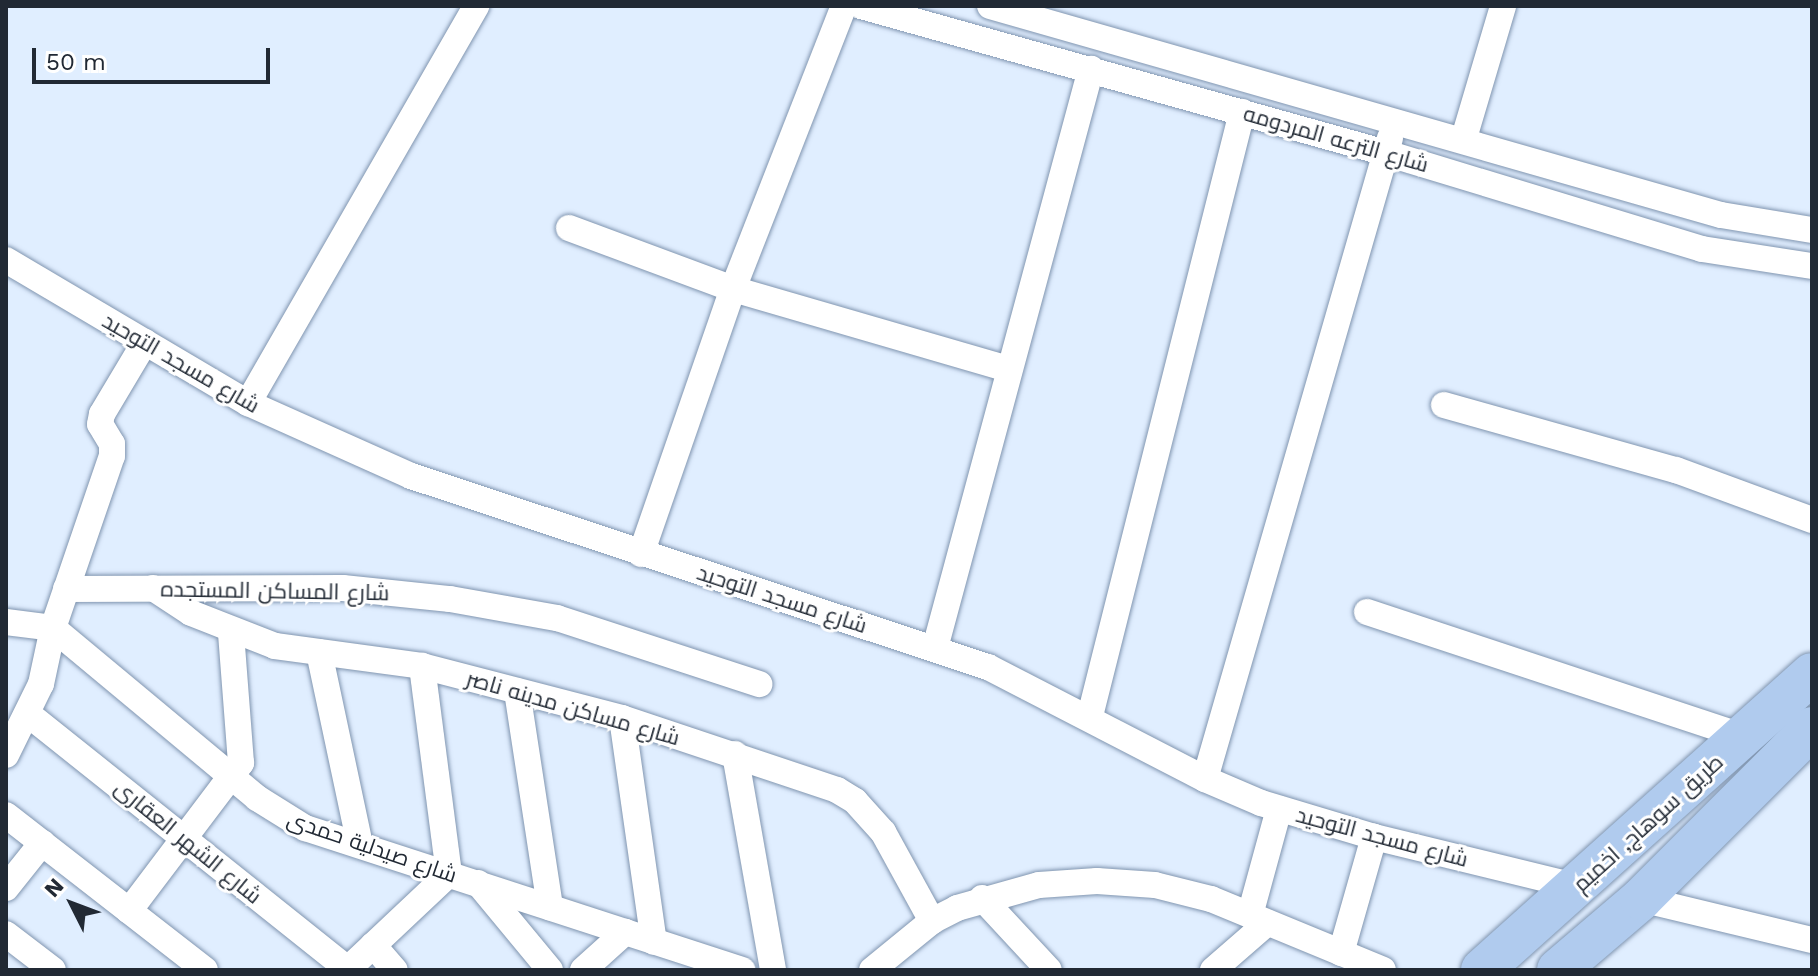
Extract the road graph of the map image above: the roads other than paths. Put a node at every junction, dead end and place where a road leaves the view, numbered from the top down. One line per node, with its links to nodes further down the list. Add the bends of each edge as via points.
1 (476, 6): 18 (street)
2 (844, 6): 15 (street)
3 (861, 6): 6 (street, شارع الترعه المردومه)
4 (990, 6): 8 (street, شارع الترعه المردومه)
5 (1503, 6): 9 (street)
6 (1091, 69): 7 (street, شارع الترعه المردومه); 17 (street)
7 (1242, 112): 10 (street, شارع الترعه المردومه); 35 (street)
8 (1395, 120): 9 (street, شارع الترعه المردومه); 10 (street)
9 (1464, 138): 12 (street, شارع الترعه المردومه, via 1721,215)
10 (1386, 153): 14 (street, شارع الترعه المردومه, via 1702,249); 42 (street)
11 (569, 228): 15 (street)
12 (1812, 230)
13 (6, 260): 16 (street, شارع مسجد التوحيد)
14 (1812, 266)
15 (733, 289): 17 (street); 21 (street)
16 (145, 342): 18 (street, شارع مسجد التوحيد); 23 (street, via 102,414 112,456)
17 (1009, 369): 28 (street)
18 (248, 403): 21 (street, شارع مسجد التوحيد, via 411,476)
19 (1444, 405): 20 (street, via 1676,470)
20 (1812, 520)
21 (641, 554): 28 (street, شارع مسجد التوحيد)
22 (153, 588): 23 (street, شارع المساكن المستجده); 27 (street, شارع مساكن مدينه ناصر); 32 (street, شارع المساكن المستجده, via 343,588 450,599 557,618)
23 (66, 589): 26 (street)
24 (1367, 612): 38 (street)
25 (6, 622): 26 (street)
26 (53, 628): 34 (street); 41 (street, شارع صيدلية حمدى)
27 (231, 633): 29 (street, شارع مساكن مدينه ناصر); 41 (street, via 242,749)
28 (935, 648): 35 (street, شارع مسجد التوحيد, via 1040,689)
29 (319, 652): 30 (street, شارع مساكن مدينه ناصر); 48 (street)
30 (422, 666): 33 (street, شارع مساكن مدينه ناصر); 49 (street)
31 (1812, 674): 38 (main road, طريق سوهاج, اخميم)
32 (759, 684)
33 (517, 691): 36 (street, شارع مساكن مدينه ناصر); 55 (street)
34 (28, 714): 40 (street); 46 (street, شارع الشهر العقارى)
35 (1090, 716): 42 (street, شارع مسجد التوحيد)
36 (622, 718): 39 (street, شارع مساكن مدينه ناصر); 62 (street)
37 (1812, 728): 54 (main road, طريق سوهاج, اخميم)
38 (1744, 737): 51 (main road, طريق سوهاج, اخميم)
39 (735, 754): 58 (street, شارع مساكن مدينه ناصر, via 855,801 883,832); 72 (street)
40 (6, 755)
41 (233, 778): 46 (street); 48 (street, شارع صيدلية حمدى, via 279,815)
42 (1205, 779): 43 (street, شارع مسجد التوحيد)
43 (1279, 809): 45 (street, شارع مسجد التوحيد); 57 (street)
44 (6, 815): 47 (street)
45 (1374, 837): 51 (street, شارع مسجد التوحيد); 64 (street)
46 (186, 841): 56 (street); 67 (street, شارع الشهر العقارى)
47 (42, 843): 52 (street); 56 (street)
48 (360, 845): 49 (street, شارع صيدلية حمدى)
49 (449, 874): 50 (street, شارع صيدلية حمدى); 63 (street)
50 (478, 883): 55 (street, شارع صيدلية حمدى); 69 (street)
51 (1579, 887): 76 (main road, طريق سوهاج, اخميم)
52 (6, 888)
53 (982, 898): 57 (street, via 1039,885 1155,885); 58 (street); 74 (street)
54 (1641, 899): 61 (street); 77 (main road, طريق سوهاج, اخميم)
55 (550, 907): 59 (street, شارع صيدلية حمدى)
56 (129, 911): 65 (street)
57 (1258, 919): 64 (street); 75 (street)
58 (932, 921): 73 (street)
59 (625, 932): 62 (street, شارع صيدلية حمدى); 70 (street)
60 (6, 934): 66 (street)
61 (1812, 940)
62 (654, 942): 71 (street, شارع صيدلية حمدى)
63 (373, 945): 67 (street); 68 (street)
64 (1359, 964)
65 (196, 968)
66 (53, 970)
67 (348, 970)
68 (395, 970)
69 (550, 970)
70 (583, 970)
71 (743, 970)
72 (773, 970)
73 (872, 970)
74 (1049, 970)
75 (1213, 970)
76 (1482, 970)
77 (1558, 970)

